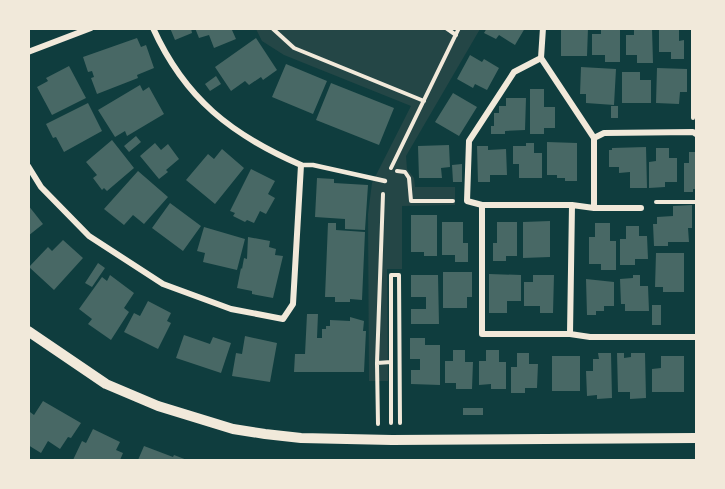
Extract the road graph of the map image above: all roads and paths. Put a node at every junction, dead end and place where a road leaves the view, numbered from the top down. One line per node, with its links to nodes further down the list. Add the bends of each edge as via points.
1 (91, 28): 9 (street)
2 (153, 28): 14 (street, via 164,52 213,112 240,134)
3 (272, 28): 11 (path, via 294,48)
4 (446, 28): 8 (path)
5 (459, 28): 8 (path)
6 (543, 28): 10 (street)
7 (693, 28): 12 (path)
8 (456, 35): 11 (path)
9 (28, 52)
10 (541, 58): 13 (street); 17 (street, via 514,72 469,141)
11 (424, 100): 17 (path, via 388,175 405,172 411,201)
12 (695, 133): 13 (street, via 604,133)
13 (594, 138): 21 (street)
14 (302, 165): 15 (street, via 293,304 283,319 231,309 163,284 89,236 41,187); 16 (lane)
15 (28, 166)
16 (385, 181): 29 (path)
17 (467, 201): 19 (street)
18 (696, 202): 22 (path, via 644,202)
19 (482, 205): 20 (street); 25 (street)
20 (572, 205): 21 (street); 26 (street)
21 (594, 208): 22 (street)
22 (641, 208)
23 (28, 331): 32 (street, via 106,384 158,406 233,429 301,438)
24 (474, 333): 25 (street)
25 (482, 333): 26 (street)
26 (570, 334): 27 (street)
27 (696, 337)
28 (391, 362): 29 (path); 32 (path); 32 (path, via 391,275 399,275)
29 (377, 363): 30 (path)
30 (378, 382)
31 (696, 438): 32 (street)
32 (396, 439)

